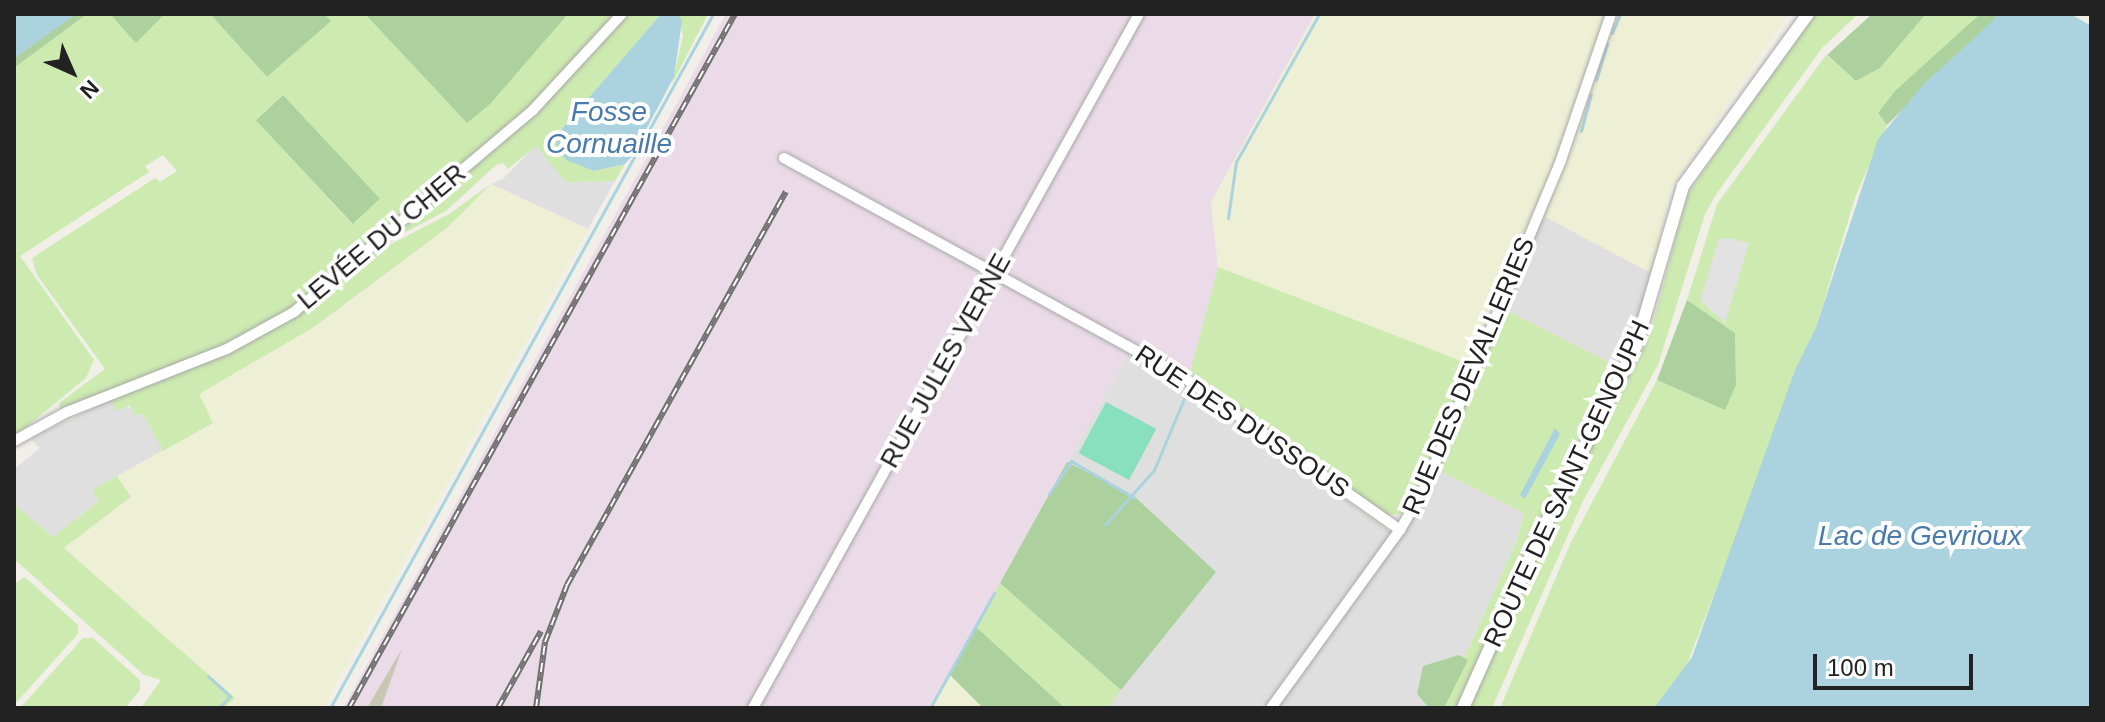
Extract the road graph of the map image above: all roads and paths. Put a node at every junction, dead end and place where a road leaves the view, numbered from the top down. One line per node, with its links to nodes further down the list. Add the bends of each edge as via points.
1 (622, 14): 7 (street, LEVÉE DU CHER, via 533,110 294,312 227,349 67,412)
2 (1139, 14): 6 (street, RUE JULES VERNE)
3 (1611, 14): 8 (street, RUE DES DEVALLERIES, via 1551,184 1425,487)
4 (1808, 14): 11 (street, ROUTE DE SAINT-GENOUPH, via 1683,186 1636,346 1539,537)
5 (784, 158): 6 (street, RUE DES DUSSOUS)
6 (996, 272): 8 (street, RUE DES DUSSOUS, via 1189,380); 9 (street, RUE JULES VERNE)
7 (14, 441)
8 (1400, 530): 10 (street, RUE DES DEVALLERIES)
9 (753, 708)
10 (1271, 708)
11 (1463, 708)

